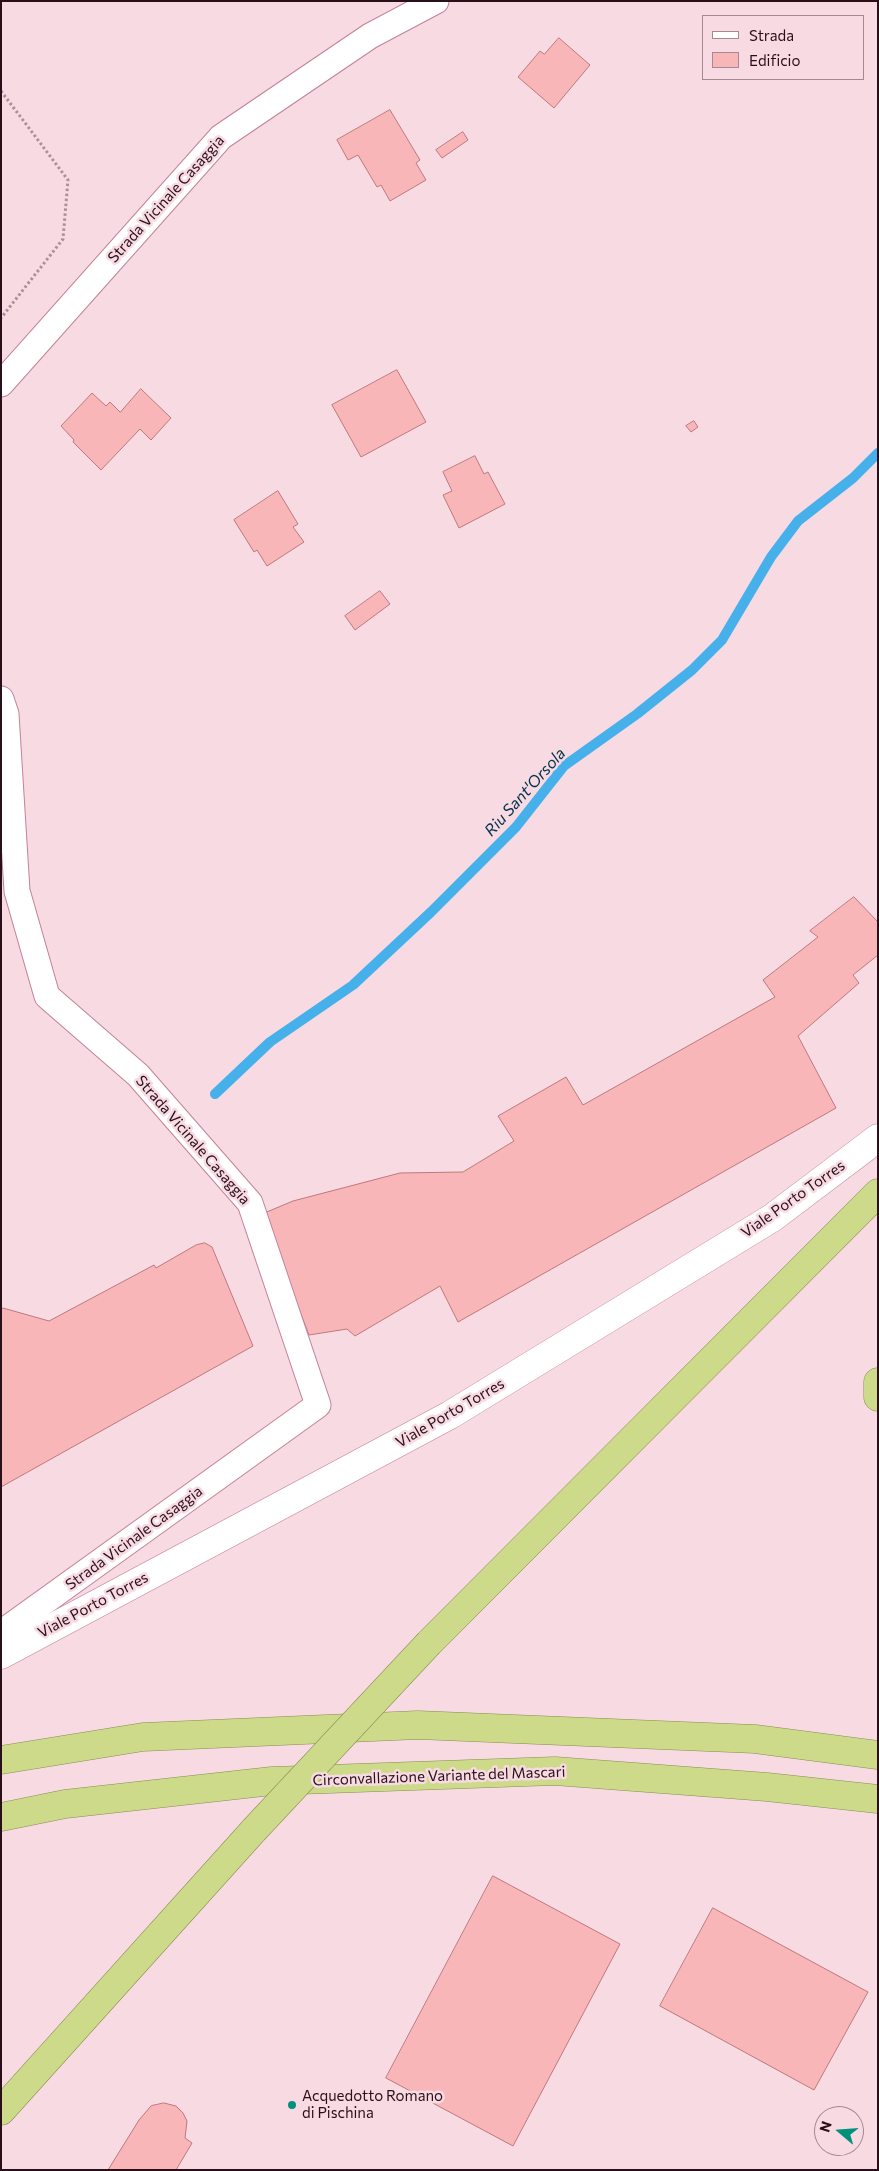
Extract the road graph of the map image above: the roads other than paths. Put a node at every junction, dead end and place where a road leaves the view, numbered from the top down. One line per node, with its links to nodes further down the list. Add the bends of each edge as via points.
1 (436, 1): 2 (street, Strada Vicinale Casaggia, via 370,36 221,137)
2 (1, 384)
3 (1, 699): 8 (street, Strada Vicinale Casaggia, via 6,714 17,891 47,996 138,1075 250,1202 318,1405)
4 (878, 1138): 9 (main road, Viale Porto Torres, via 772,1218 450,1415)
5 (878, 1193): 14 (highway, bridge, via 429,1643 254,1830)
6 (878, 1382): 7 (highway)
7 (878, 1397)
8 (1, 1634)
9 (1, 1654)
10 (878, 1755): 11 (highway, via 755,1739 418,1725 143,1737)
11 (1, 1760)
12 (878, 1799): 13 (highway, Circonvallazione Variante del Mascari, via 555,1771 272,1781 66,1804)
13 (1, 1817)
14 (1, 2111)

